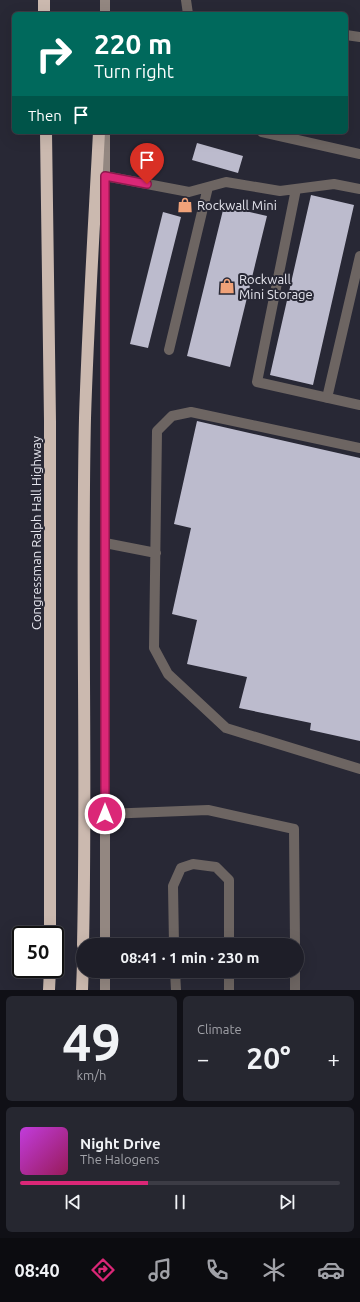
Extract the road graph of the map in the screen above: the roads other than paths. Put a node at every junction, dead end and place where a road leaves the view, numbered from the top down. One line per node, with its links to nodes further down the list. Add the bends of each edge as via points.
1 (44, 0): 4 (highway)
2 (105, 0): 5 (main road)
3 (186, 0): 6 (lane)
4 (44, 12)
5 (105, 12)
6 (188, 12)
7 (348, 35): 8 (lane)
8 (360, 37)
9 (46, 134): 27 (highway, Congressman Ralph Hall Highway, via 50,421)
10 (99, 134): 28 (highway, via 86,416 83,586)
11 (105, 134): 14 (main road)
12 (271, 134): 13 (lane)
13 (360, 154)
14 (105, 176): 15 (lane, via 189,192); 23 (main road)
15 (208, 187): 16 (lane, via 226,182 280,191); 19 (lane)
16 (296, 189): 17 (lane, via 334,184); 20 (lane, via 257,382)
17 (360, 189)
18 (360, 256): 20 (lane)
19 (168, 350)
20 (327, 398): 21 (lane)
21 (360, 405)
22 (360, 448): 24 (lane, via 192,412 172,416 157,431)
23 (105, 543): 24 (lane); 26 (main road)
24 (156, 553): 25 (lane, via 154,648 168,674 226,728)
25 (360, 769)
26 (105, 814): 29 (main road); 32 (lane, via 208,810 294,829)
27 (50, 926)
28 (83, 938)
29 (105, 938)
30 (174, 938): 31 (lane, via 173,886 181,868 193,864 216,867 229,880)
31 (229, 938)
32 (294, 938)
33 (50, 978): 39 (highway)
34 (82, 978): 40 (highway)
35 (105, 978): 41 (main road)
36 (175, 978): 42 (lane)
37 (229, 978): 43 (lane)
38 (295, 978): 44 (lane)
39 (49, 990)
40 (82, 990)
41 (105, 990)
42 (176, 990)
43 (229, 990)
44 (295, 990)

